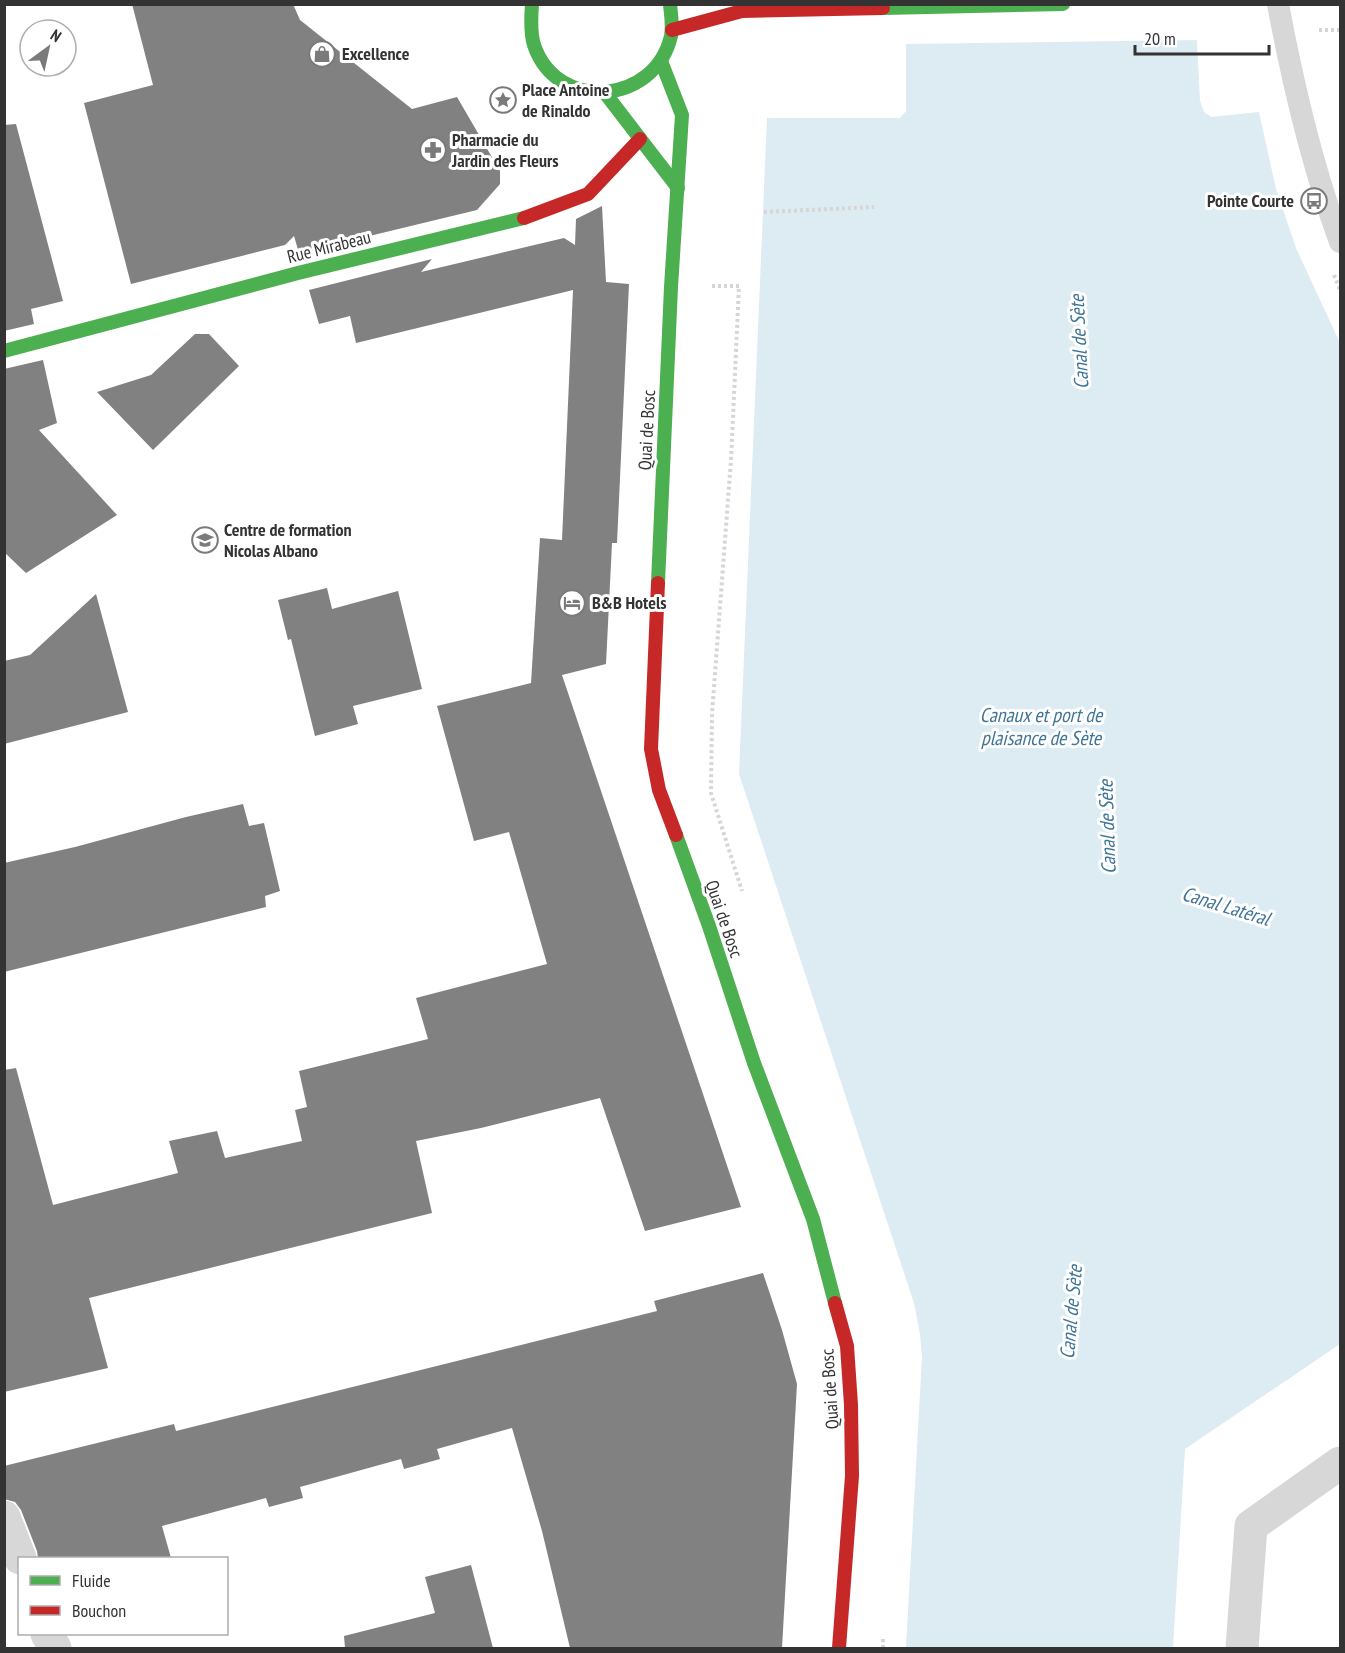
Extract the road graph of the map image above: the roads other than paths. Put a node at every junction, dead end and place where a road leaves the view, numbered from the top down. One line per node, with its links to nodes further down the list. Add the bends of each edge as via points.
1 (532, 4): 9 (street, via 534,46 545,66 562,81 583,90)
2 (670, 4): 7 (street)
3 (712, 4): 6 (street)
4 (1063, 4): 6 (street)
5 (1278, 4): 12 (lane, via 1298,101 1324,199)
6 (742, 11): 7 (street)
7 (672, 30): 8 (street)
8 (661, 61): 9 (street, via 646,77 627,88); 11 (street, Quai de Bosc, via 682,115)
9 (605, 93): 10 (street)
10 (640, 139): 11 (street); 13 (street, Rue Mirabeau, via 588,194 536,215)
11 (678, 188): 17 (street, Quai de Bosc, via 651,749 659,790 813,1219 847,1346 852,1476)
12 (1341, 242)
13 (4, 351)
14 (1341, 1463): 18 (street, via 1251,1526)
15 (4, 1517): 16 (street)
16 (20, 1557)
17 (838, 1648)
18 (1242, 1648)

